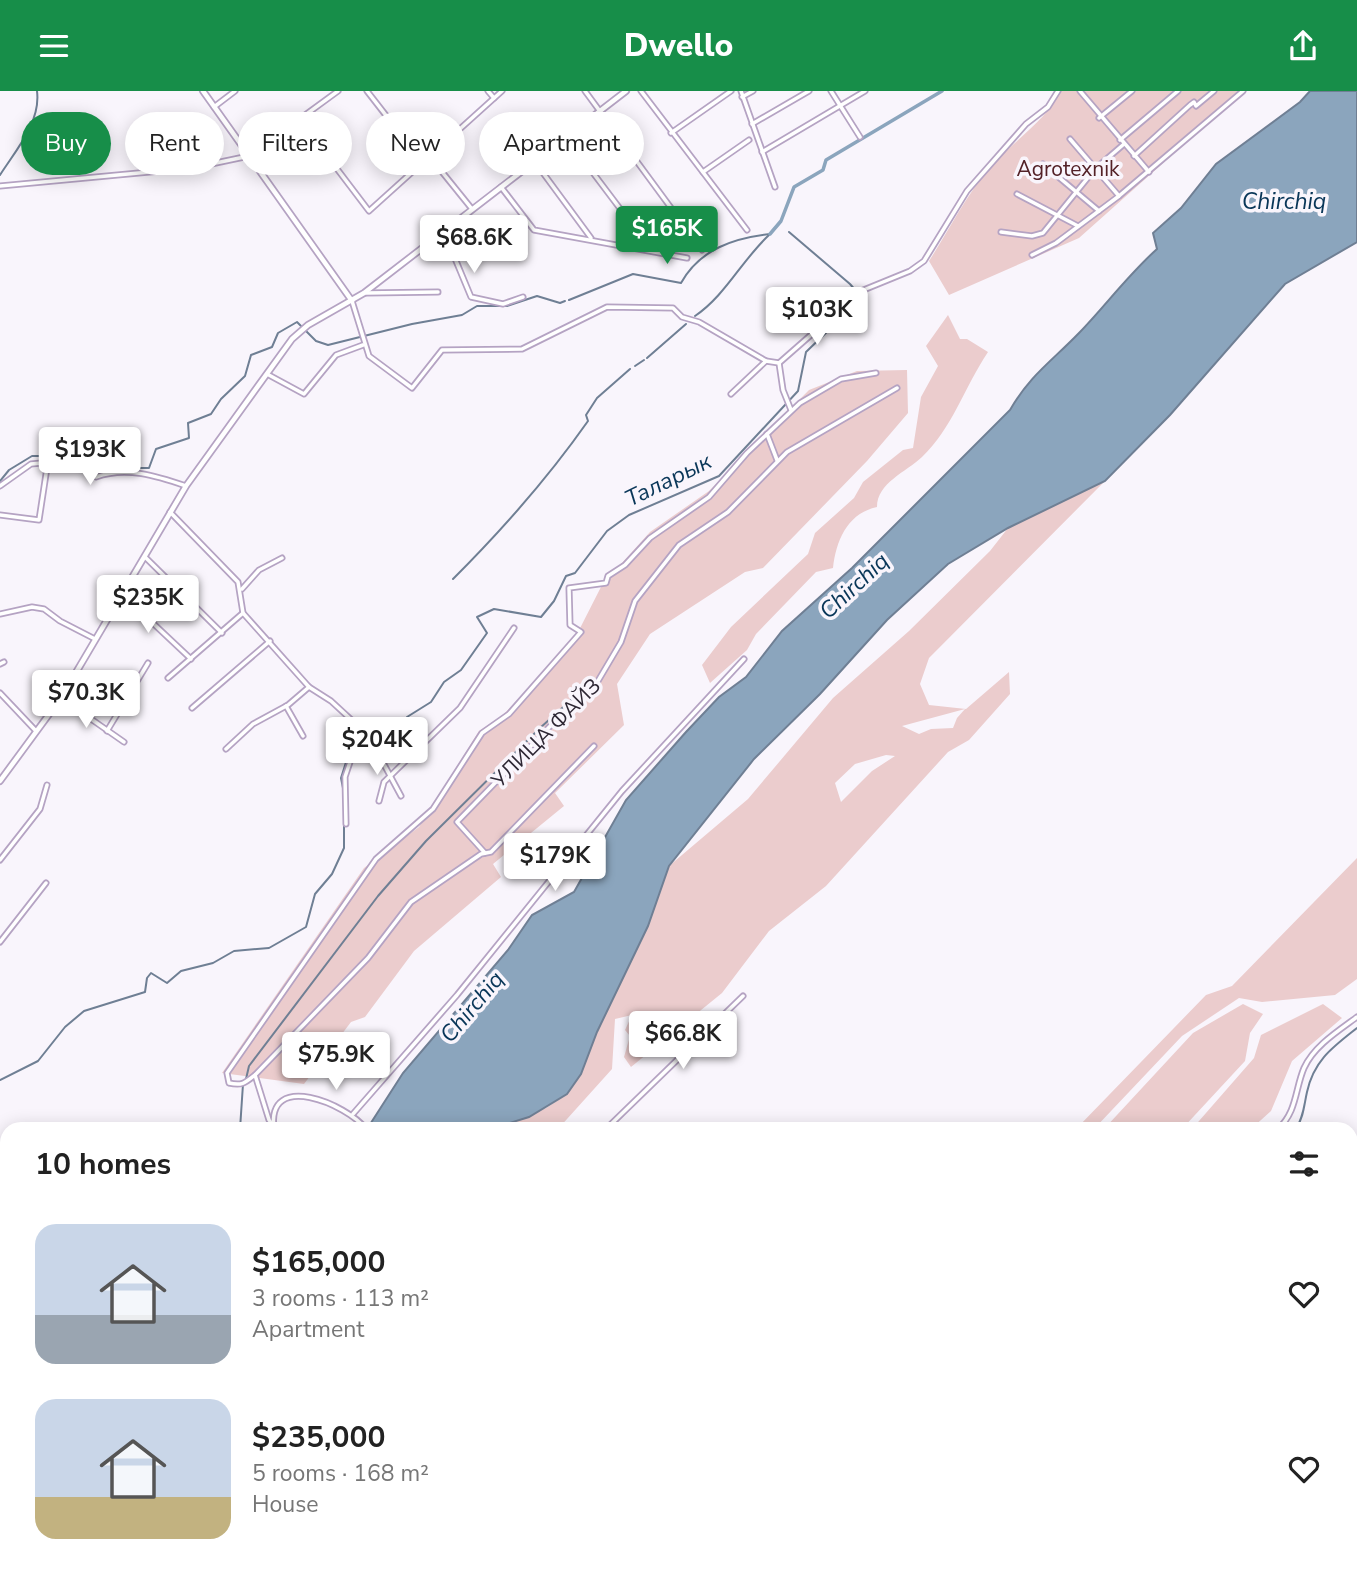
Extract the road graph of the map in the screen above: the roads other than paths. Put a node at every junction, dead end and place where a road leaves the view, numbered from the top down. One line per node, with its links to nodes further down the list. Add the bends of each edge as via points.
1 (203, 91): 25 (street)
2 (235, 91): 25 (street)
3 (338, 91): 26 (street)
4 (367, 91): 27 (street)
5 (488, 91): 23 (street)
6 (502, 91): 23 (street)
7 (585, 91): 28 (street)
8 (626, 91): 28 (street)
9 (640, 91): 32 (street)
10 (731, 91): 32 (street)
11 (741, 91): 22 (street)
12 (753, 91): 22 (street)
13 (809, 91): 30 (street)
14 (831, 91): 24 (street)
15 (865, 91): 24 (street)
16 (1058, 91): 78 (street, via 967,191 924,261 855,295)
17 (1080, 91): 29 (street)
18 (1132, 91): 29 (street)
19 (1178, 91): 36 (street)
20 (1214, 91): 40 (street, via 1196,106 1194,102 1190,105)
21 (1243, 91): 46 (street)
22 (742, 97): 30 (street)
23 (494, 98): 31 (street)
24 (840, 106): 33 (street); 39 (street)
25 (214, 107): 37 (street)
26 (310, 112)
27 (383, 112)
28 (599, 112)
29 (1099, 118): 36 (street)
30 (752, 124): 39 (street)
31 (465, 125)
32 (671, 133): 45 (street)
33 (860, 137)
34 (1070, 139): 43 (street)
35 (749, 140): 45 (street)
36 (1120, 140): 38 (street)
37 (238, 142)
38 (1124, 144): 40 (street); 43 (street)
39 (762, 152): 56 (street)
40 (1134, 156): 46 (street)
41 (238, 158): 54 (street, via 192,169)
42 (1043, 164): 57 (street)
43 (1095, 169): 57 (street); 59 (street)
44 (644, 172): 68 (street)
45 (703, 172): 64 (street)
46 (1149, 172): 59 (street)
47 (262, 175): 75 (street)
48 (342, 175): 49 (street, via 369,211)
49 (410, 175)
50 (445, 175): 60 (street)
51 (517, 175): 55 (street)
52 (545, 175): 67 (street)
53 (595, 175): 69 (street)
54 (0, 186)
55 (501, 187): 60 (street); 67 (street, via 534,230)
56 (775, 187)
57 (1075, 191): 61 (street); 62 (street)
58 (1017, 194): 62 (street)
59 (1119, 195): 61 (street)
60 (472, 209): 65 (street)
61 (1098, 211): 63 (street)
62 (1059, 216): 63 (street); 66 (street, via 1040,235)
63 (1078, 226): 70 (street)
64 (747, 230)
65 (443, 231): 73 (street); 74 (street, via 471,297 503,304)
66 (1001, 232)
67 (593, 240): 69 (street)
68 (702, 250)
69 (652, 251): 71 (street)
70 (1032, 255)
71 (687, 258)
72 (438, 292): 73 (street)
73 (364, 293): 75 (street)
74 (523, 297)
75 (352, 301): 76 (street); 80 (street, via 300,331)
76 (364, 345): 77 (street, via 373,360 412,388 442,350 523,349 607,307 664,306); 80 (street, via 336,355 304,394)
77 (766, 361): 78 (street); 82 (street)
78 (779, 363): 83 (street)
79 (876, 373): 83 (street, via 841,379)
80 (267, 374): 88 (street)
81 (897, 388): 85 (street, УЛИЦА ФАЙЗ)
82 (731, 394)
83 (789, 406): 84 (street)
84 (767, 433): 85 (street); 129 (street, via 709,497 650,538 606,583 569,588 570,625 581,632 509,714 482,733 433,809 376,859 244,1045 226,1078 229,1083 243,1084)
85 (777, 460): 123 (street, УЛИЦА ФАЙЗ, via 728,512 668,557 635,601 604,674 457,822)
86 (48, 461): 87 (street, via 31,464); 88 (street, via 73,460 96,477 111,471 128,472); 90 (street, via 40,520)
87 (0, 486)
88 (186, 486): 89 (street)
89 (170, 512): 91 (street); 93 (street)
90 (0, 515)
91 (143, 555): 94 (street); 98 (street)
92 (282, 558): 93 (street, via 259,570)
93 (242, 589): 95 (street)
94 (121, 593): 99 (street); 101 (street)
95 (243, 613): 98 (street); 100 (street)
96 (0, 614): 99 (street, via 44,609)
97 (514, 628): 117 (street, via 460,708)
98 (222, 633): 101 (street)
99 (96, 639): 107 (street)
100 (270, 641): 105 (street); 109 (street)
101 (191, 659): 104 (street)
102 (744, 659): 130 (street, via 622,791)
103 (148, 663): 111 (street)
104 (168, 678)
105 (309, 687): 108 (street); 114 (street, via 351,718)
106 (0, 693): 110 (street)
107 (61, 698): 110 (street); 111 (street)
108 (286, 706): 112 (street); 116 (street, via 253,724)
109 (192, 708)
110 (36, 731): 118 (street)
111 (107, 731): 113 (street)
112 (303, 736)
113 (124, 742)
114 (371, 745): 117 (street); 122 (street, via 351,759 345,777)
115 (594, 746): 123 (street, via 516,824 511,836)
116 (226, 749)
117 (392, 778): 120 (street); 121 (street, via 384,782)
118 (0, 781)
119 (47, 785): 124 (street, via 40,809)
120 (401, 796)
121 (379, 801)
122 (346, 824)
123 (485, 853): 129 (street, via 411,902 368,958)
124 (0, 860)
125 (46, 883): 126 (street)
126 (0, 942)
127 (743, 996): 134 (street)
128 (1357, 1017): 135 (street, via 1308,1062 1292,1111)
129 (255, 1075): 131 (street)
130 (353, 1114): 132 (street, via 300,1095 280,1104); 133 (street)
131 (270, 1122)
132 (275, 1122)
133 (361, 1122)
134 (613, 1122)
135 (1283, 1122)

